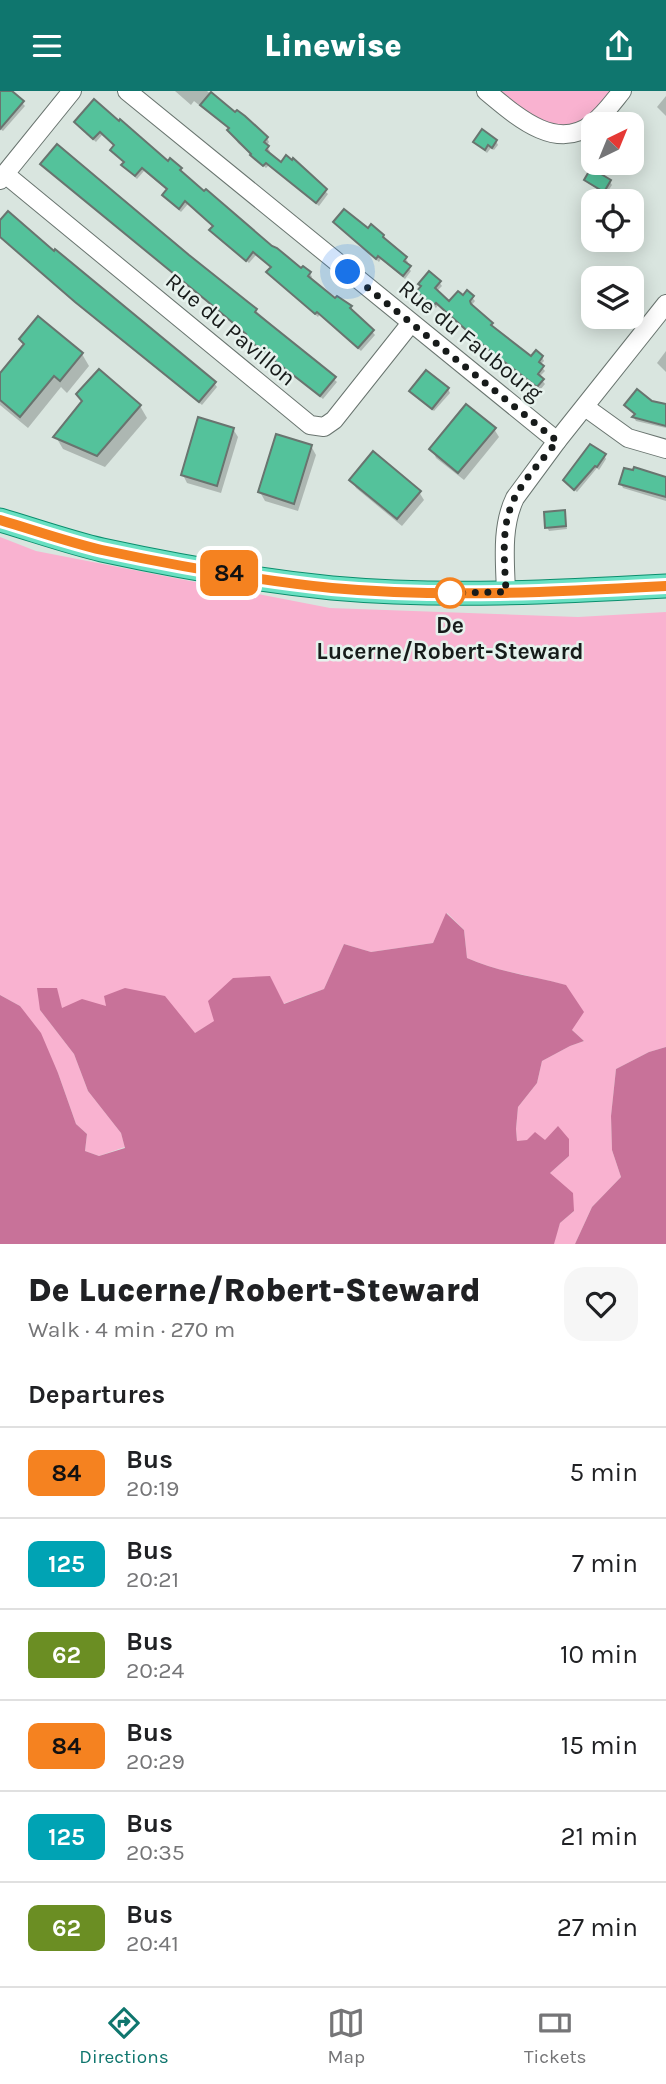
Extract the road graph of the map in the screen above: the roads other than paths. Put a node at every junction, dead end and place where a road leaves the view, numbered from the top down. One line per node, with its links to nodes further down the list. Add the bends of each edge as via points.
1 (72, 91): 5 (street)
2 (127, 91): 7 (street, Rue du Faubourg)
3 (486, 91): 4 (street, via 523,122 562,134 591,125)
4 (622, 91)
5 (3, 177): 7 (street, Rue du Pavillon, via 310,425 324,427 334,420)
6 (666, 304): 8 (street)
7 (411, 323): 9 (street, Rue du Faubourg)
8 (585, 407): 9 (street); 10 (street, via 628,438)
9 (557, 441): 13 (street, via 510,507 505,532)
10 (666, 449)
11 (0, 520): 13 (main road, via 101,549 277,582 401,592)
12 (666, 586): 13 (main road)
13 (506, 592)

